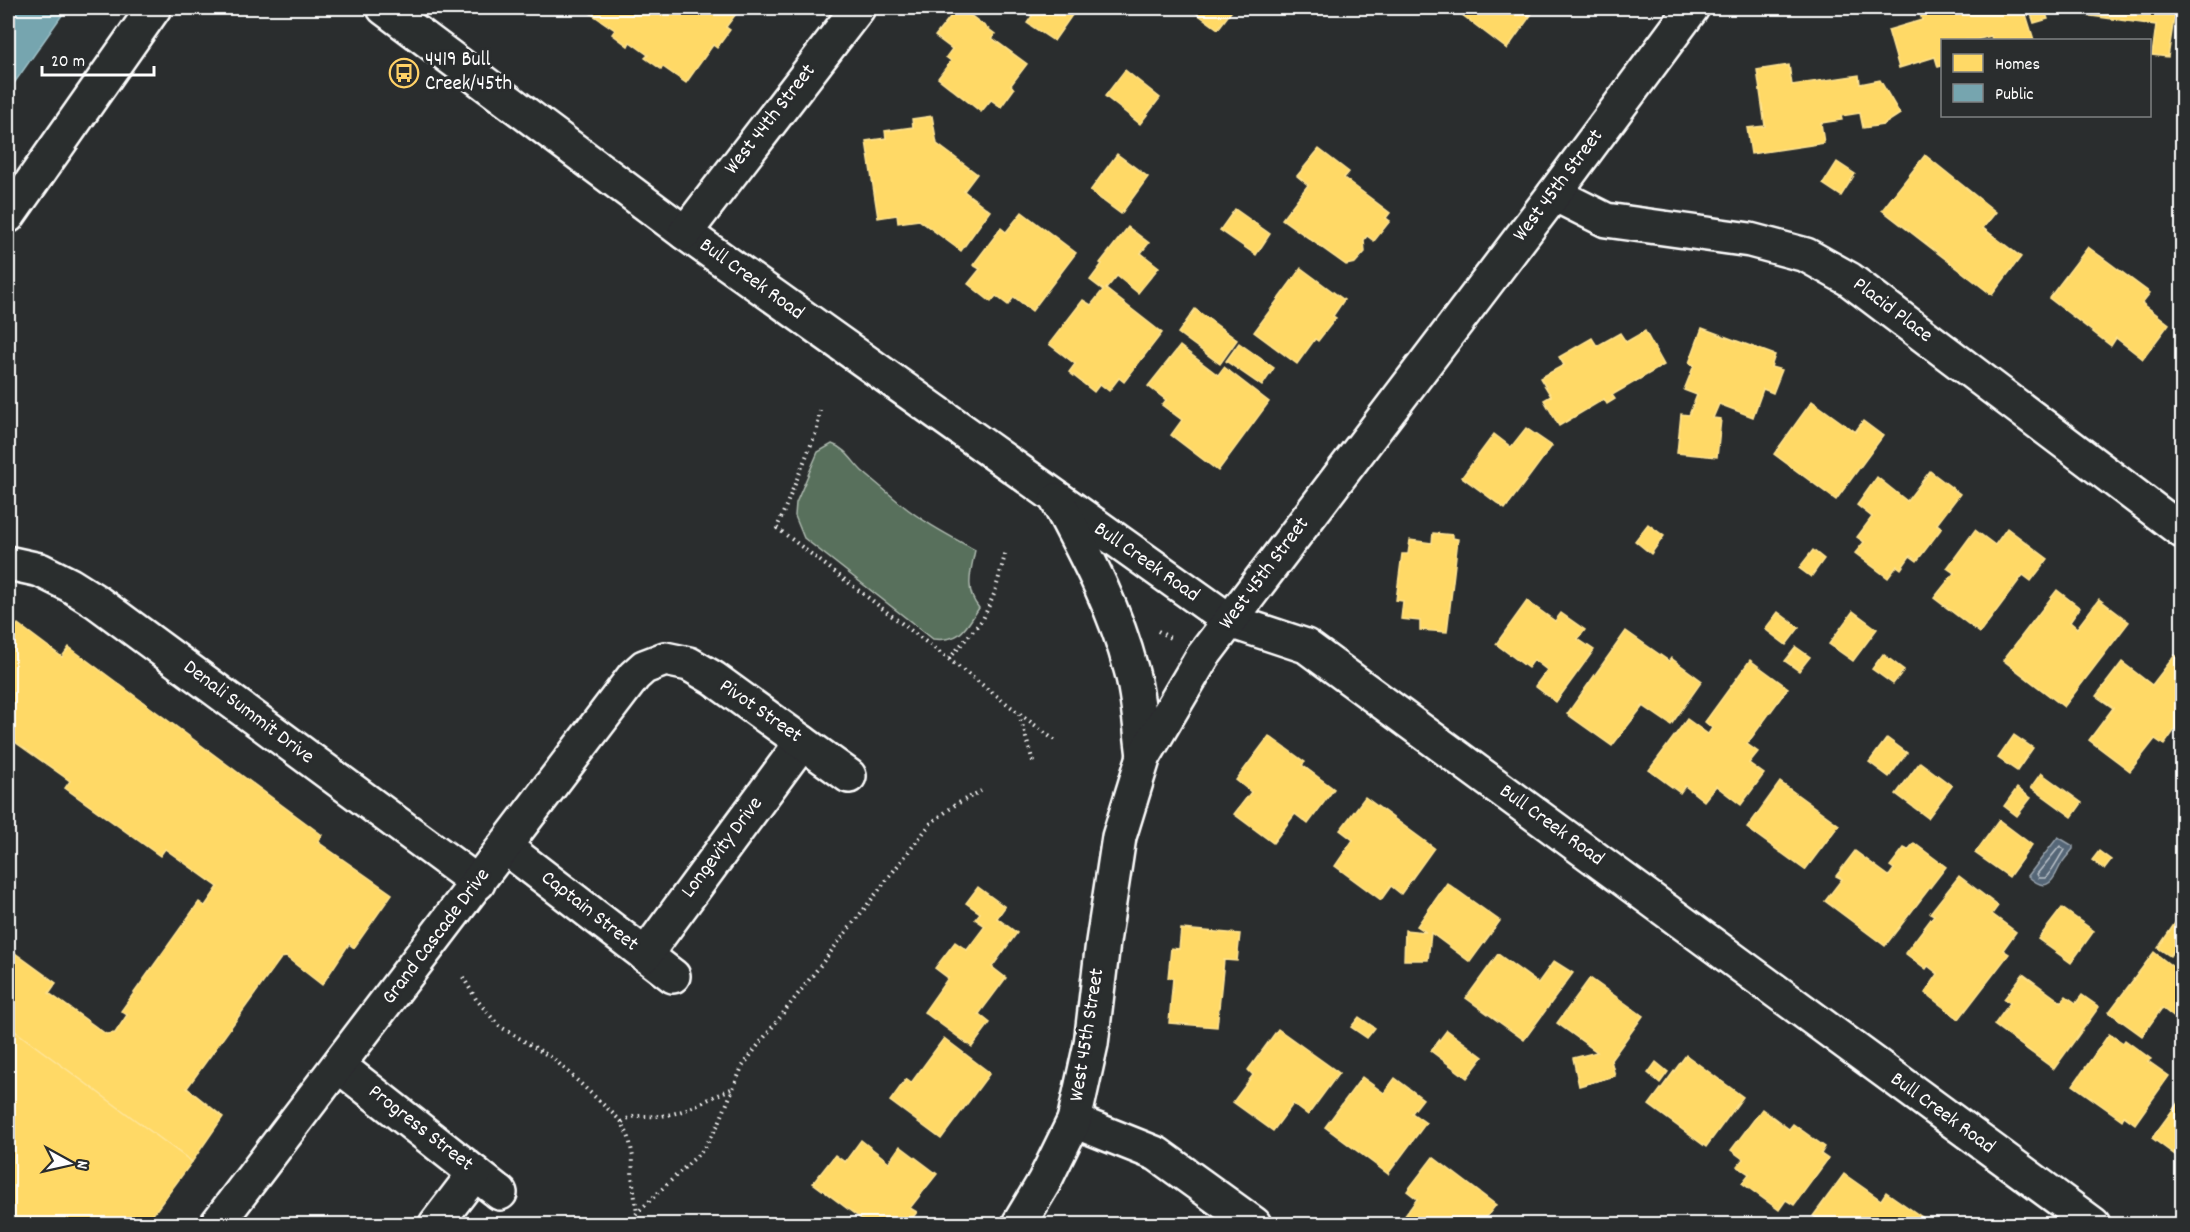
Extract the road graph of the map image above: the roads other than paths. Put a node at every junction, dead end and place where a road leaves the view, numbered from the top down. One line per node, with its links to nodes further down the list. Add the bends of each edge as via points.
1 (154, 8): 6 (street)
2 (384, 8): 7 (street, Bull Creek Road)
3 (858, 8): 7 (street, West 44th Street)
4 (1692, 8): 5 (street, West 45th Street)
5 (1554, 194): 9 (street, Placid Place, via 1606,220 1750,240 1806,255 1849,279); 11 (street, West 45th Street)
6 (8, 216)
7 (685, 233): 8 (street, Bull Creek Road)
8 (1057, 500): 11 (street, Bull Creek Road); 14 (street, via 1116,620 1132,671)
9 (2182, 531)
10 (8, 563): 17 (street, Denali Summit Drive, via 40,570 106,608)
11 (1230, 621): 14 (street, West 45th Street, via 1203,656); 28 (street, Bull Creek Road, via 1306,646)
12 (665, 659): 13 (street, Pivot Street, via 689,664 713,678); 16 (street, Grand Cascade Drive, via 644,667 634,676)
13 (802, 742): 15 (street, Pivot Street); 18 (street, Longevity Drive)
14 (1144, 756): 21 (street, West 45th Street, via 1119,837 1091,1044)
15 (849, 776)
16 (505, 847): 17 (street, Grand Cascade Drive); 18 (street, Captain Street)
17 (478, 883): 20 (street, Grand Cascade Drive)
18 (645, 955): 19 (street, Captain Street)
19 (673, 976)
20 (339, 1065): 22 (street, Progress Street); 24 (street, Grand Cascade Drive)
21 (1074, 1121): 26 (street, West 45th Street); 27 (street, via 1157,1154)
22 (475, 1173): 23 (street, Progress Street); 25 (street)
23 (500, 1193)
24 (217, 1224)
25 (436, 1224)
26 (1019, 1224)
27 (1254, 1224)
28 (2093, 1224)

